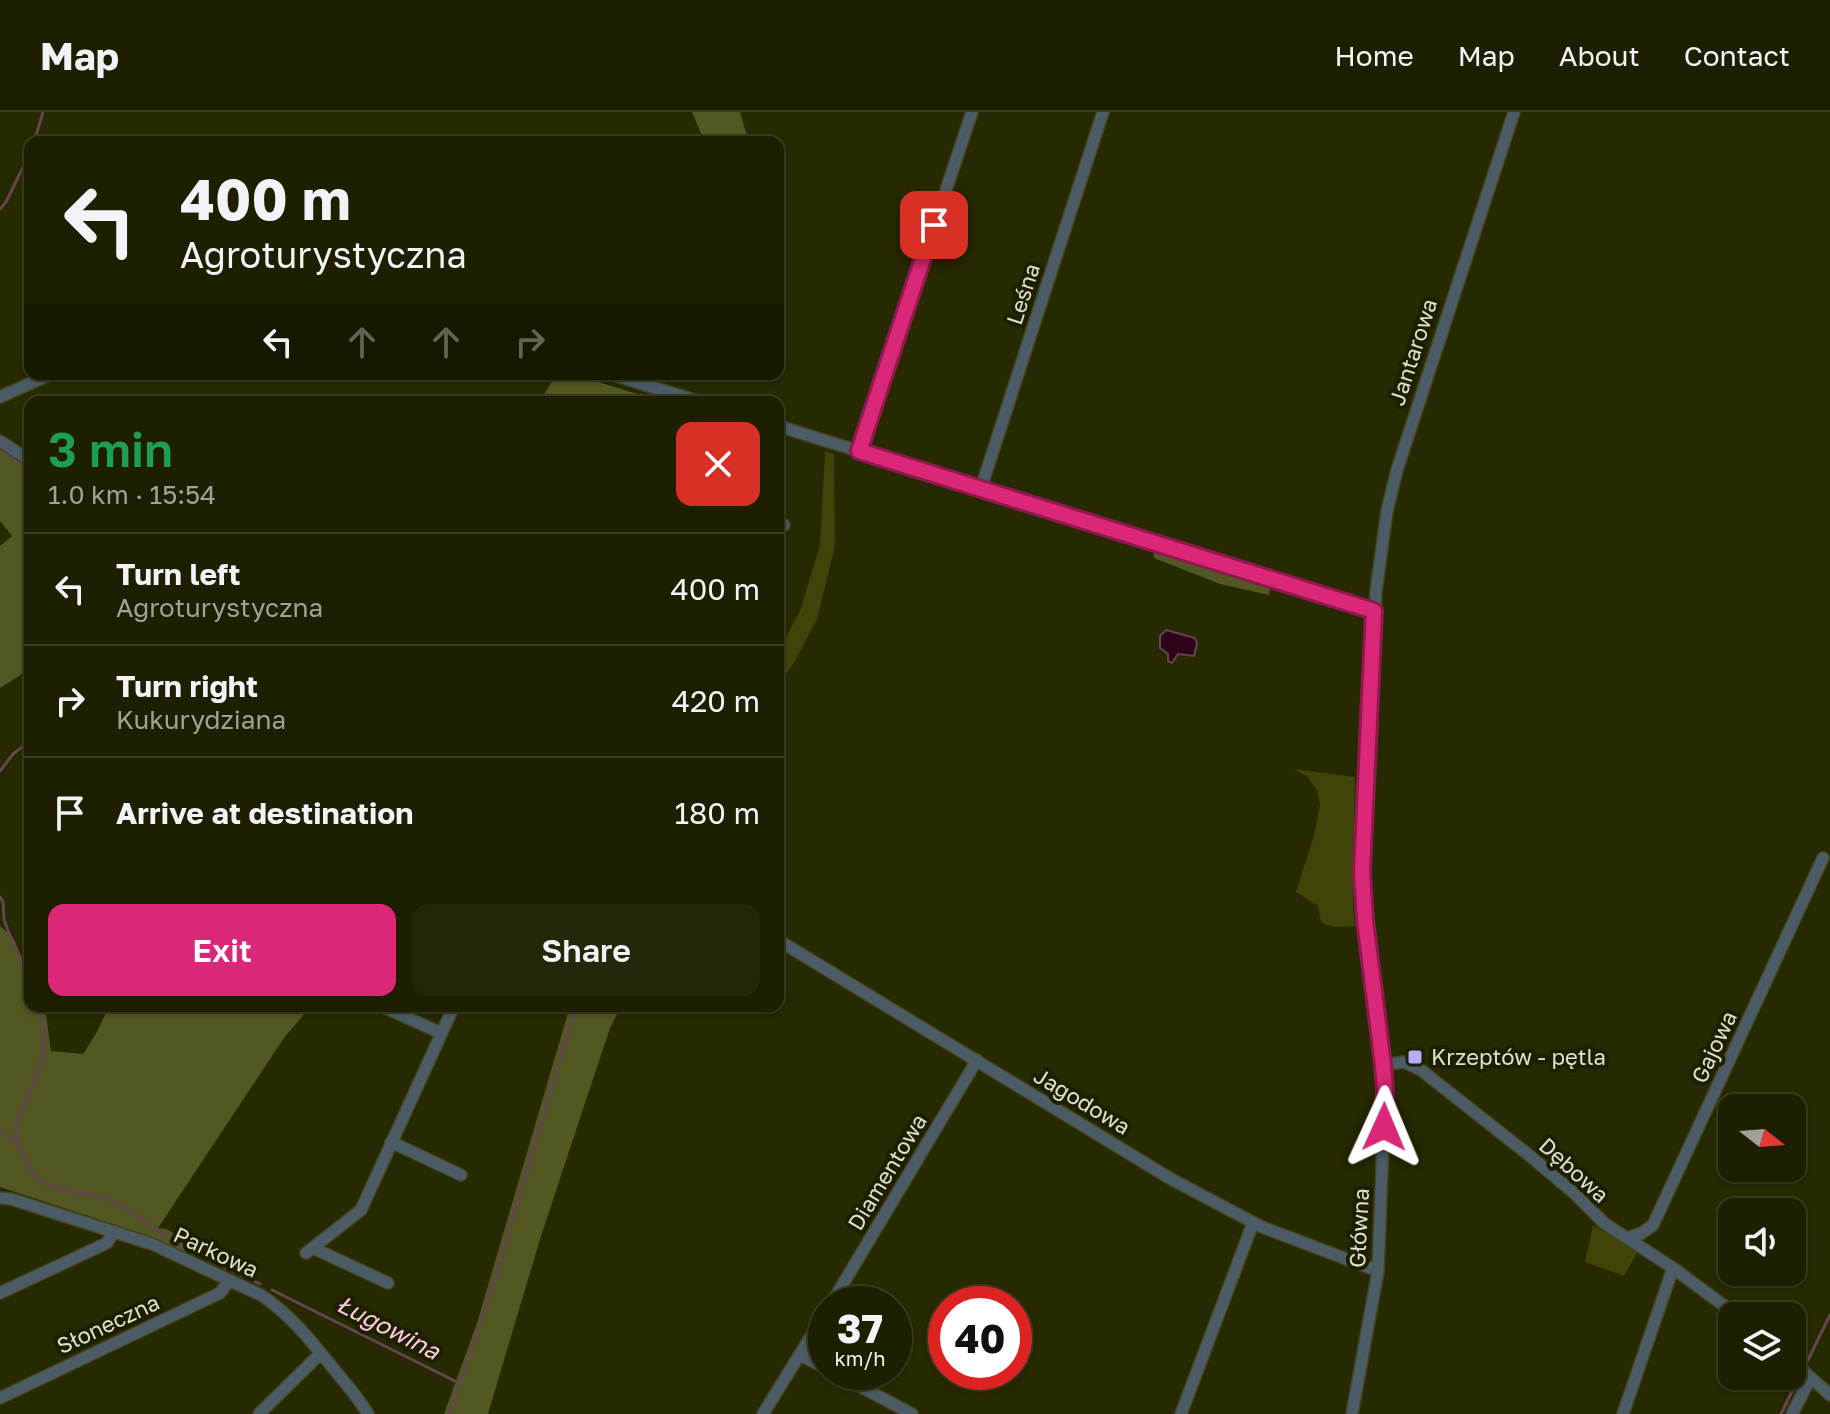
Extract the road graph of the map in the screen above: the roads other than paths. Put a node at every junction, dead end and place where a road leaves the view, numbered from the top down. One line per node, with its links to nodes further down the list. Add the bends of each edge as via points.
1 (972, 112): 10 (street)
2 (1103, 112): 12 (street, Leśna)
3 (1514, 112): 13 (street, Jantarowa, via 1397,470)
4 (38, 380): 7 (street)
5 (630, 380): 6 (street)
6 (682, 396)
7 (0, 397)
8 (784, 428): 10 (street)
9 (0, 441): 11 (street)
10 (859, 451): 12 (street)
11 (24, 457)
12 (981, 488): 13 (street)
13 (1374, 611): 20 (street, Główna, via 1362,852)
14 (1823, 858): 26 (street, Gajowa, via 1653,1225)
15 (784, 944): 19 (street, Jagodowa)
16 (394, 1012): 18 (street)
17 (451, 1012): 18 (street)
18 (441, 1033): 21 (street)
19 (977, 1060): 24 (street, Jagodowa); 31 (street, Diamentowa)
20 (1383, 1065): 26 (street, Dębowa, via 1404,1062 1421,1070); 28 (street, Główna)
21 (391, 1142): 22 (street); 30 (street, via 361,1210 309,1251)
22 (461, 1175)
23 (0, 1198): 25 (street, Parkowa)
24 (1253, 1223): 28 (street, Jagodowa); 47 (street)
25 (114, 1231): 29 (street, Parkowa); 32 (street, via 107,1243)
26 (1627, 1238): 27 (street, Dębowa)
27 (1673, 1268): 33 (street, Dębowa); 49 (street)
28 (1378, 1271): 48 (street, Główna)
29 (229, 1281): 35 (street, Parkowa, via 275,1304); 42 (street, Słoneczna, via 220,1293)
30 (388, 1283)
31 (842, 1286)
32 (0, 1293)
33 (1719, 1302)
34 (808, 1342): 36 (street)
35 (321, 1353): 43 (street); 44 (street, Parkowa)
36 (800, 1355): 37 (street); 45 (street)
37 (808, 1359)
38 (1806, 1375): 39 (street)
39 (1810, 1379): 41 (street); 50 (street)
40 (867, 1390): 46 (street)
41 (1830, 1395)
42 (0, 1398)
43 (259, 1414)
44 (368, 1414)
45 (763, 1414)
46 (912, 1414)
47 (1181, 1414)
48 (1352, 1414)
49 (1623, 1414)
50 (1792, 1414)

